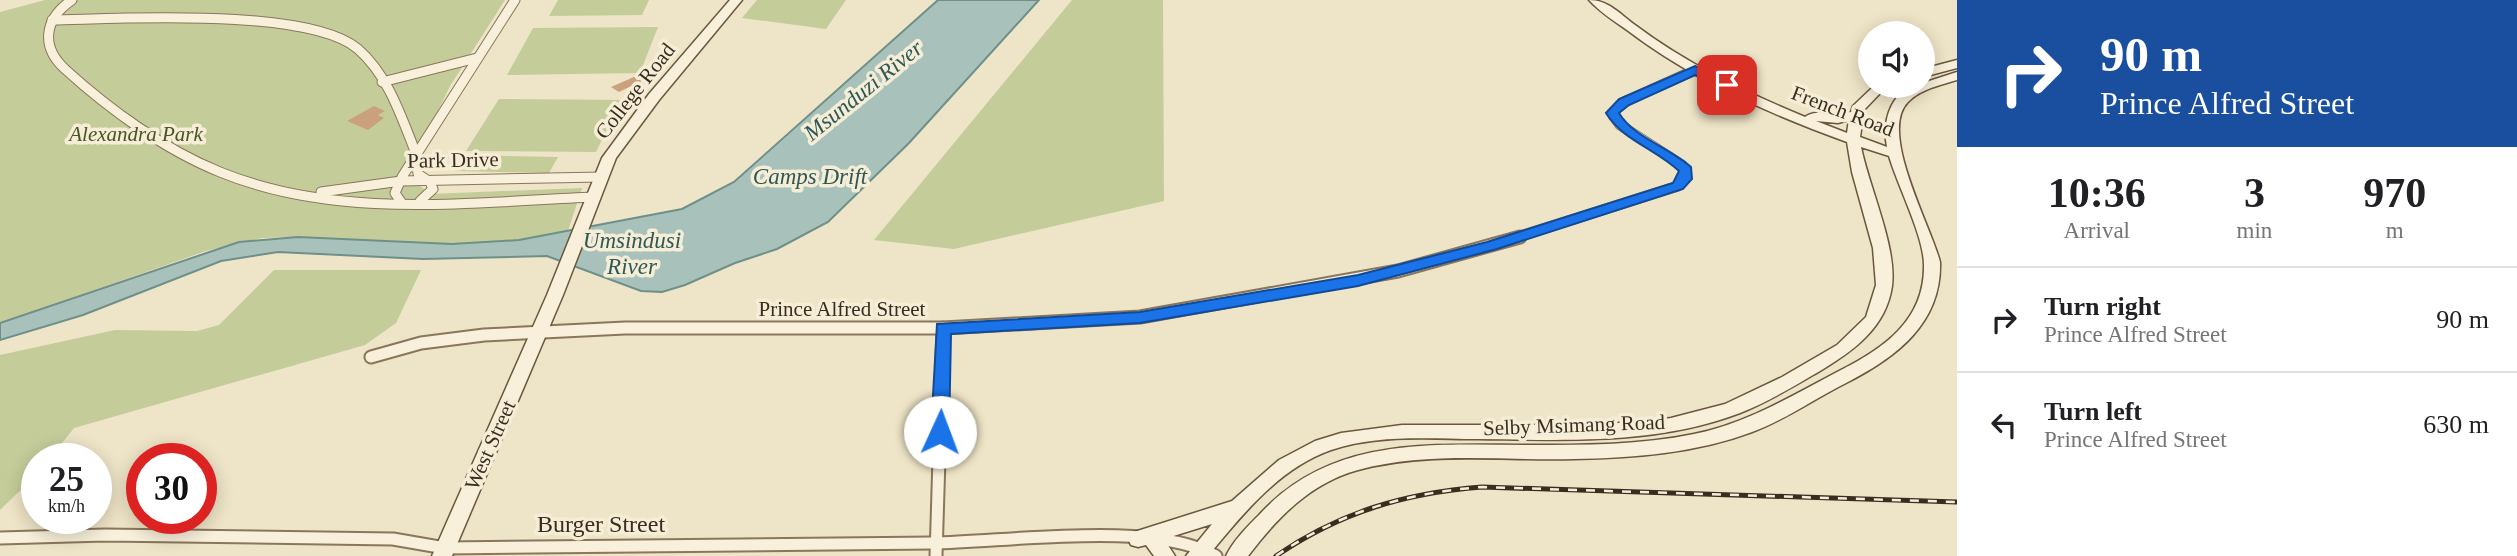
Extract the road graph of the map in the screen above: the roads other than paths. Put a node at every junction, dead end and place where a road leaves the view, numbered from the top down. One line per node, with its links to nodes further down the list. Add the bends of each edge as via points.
1 (72, 0): 5 (street)
2 (515, 0): 6 (street)
3 (736, 0): 18 (main road, College Road, via 638,118 614,150)
4 (1595, 0): 8 (main road, French Road, via 1656,47)
5 (52, 20): 11 (street, via 207,17 269,22 349,44); 21 (street, Park Drive, via 47,37 52,54 94,92 208,167)
6 (477, 58): 11 (street); 17 (street)
7 (1957, 64): 9 (main road)
8 (1695, 70): 13 (main road, French Road); 25 (street, Prince Alfred Street, via 1624,102 1612,113 1620,125 1682,165 1685,179 1674,189 1492,246 1358,280 1140,317)
9 (1935, 70)
10 (1957, 76): 16 (main road, Selby Msimang Road, via 1921,88 1900,102 1890,121)
11 (382, 82): 17 (street)
12 (1865, 98): 14 (main road)
13 (1794, 115): 14 (main road, via 1828,119); 15 (main road, French Road)
14 (1855, 115): 15 (main road, Selby Msimang Road)
15 (1852, 140): 16 (main road, French Road); 28 (main road, Selby Msimang Road, via 1883,246 1887,285 1875,316 1845,347 1732,409 1668,425 1581,431 1380,433 1341,440 1302,456)
16 (1895, 154): 35 (main road, Selby Msimang Road, via 1928,245 1931,283 1923,310 1896,345 1762,421 1695,441 1626,449 1414,452 1359,461 1296,489 1258,526)
17 (417, 157): 19 (street, via 418,174); 20 (street)
18 (602, 177): 19 (street, Park Drive); 22 (main road, College Road)
19 (425, 179): 20 (street, Park Drive); 23 (street, via 433,190)
20 (401, 181): 21 (street, Park Drive); 24 (street, via 394,193)
21 (305, 194): 24 (street, Park Drive)
22 (594, 197): 23 (street, Park Drive); 26 (main road, College Road)
23 (418, 201): 24 (street, Park Drive)
24 (401, 202)
25 (943, 328): 26 (street, Prince Alfred Street, via 625,328); 31 (street)
26 (538, 334): 27 (street, Prince Alfred Street, via 454,337); 33 (main road, West Street)
27 (371, 357)
28 (1242, 505): 30 (main road); 34 (main road, Selby Msimang Road)
29 (0, 538): 33 (street, Burger Street, via 393,539)
30 (1152, 545): 31 (street, Burger Street, via 1049,537); 34 (street, Burger Street)
31 (937, 550): 32 (street, Burger Street)
32 (747, 551): 33 (street, Burger Street)
33 (444, 552)
34 (1205, 553)
35 (1236, 556)

